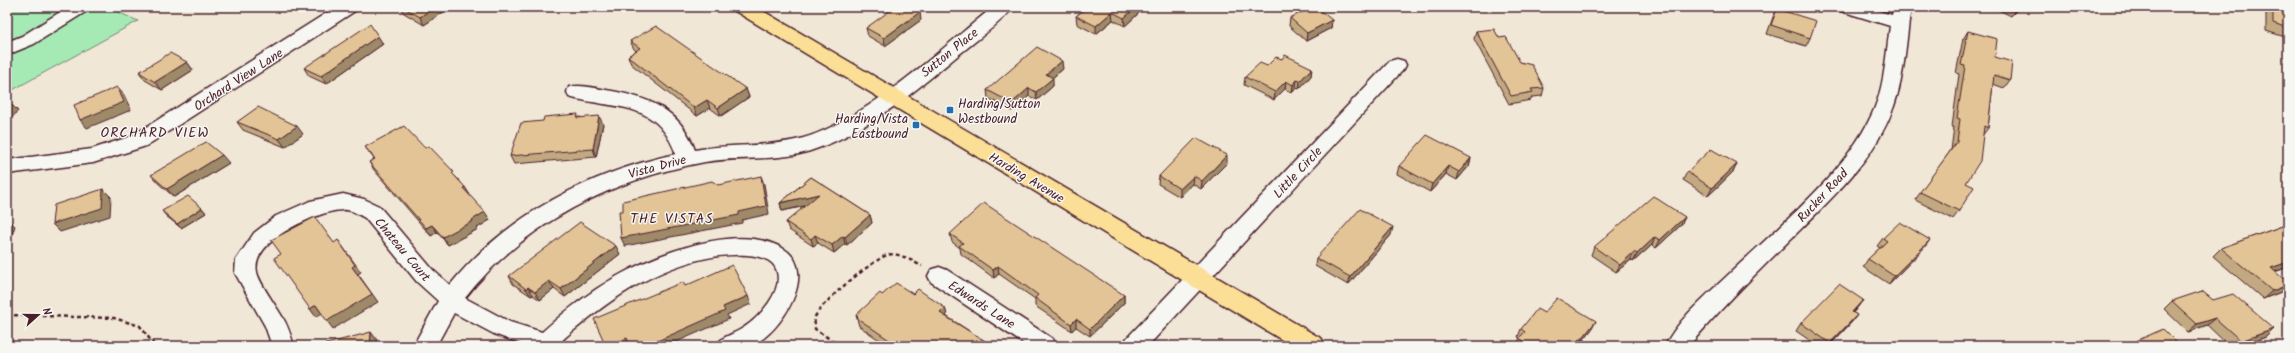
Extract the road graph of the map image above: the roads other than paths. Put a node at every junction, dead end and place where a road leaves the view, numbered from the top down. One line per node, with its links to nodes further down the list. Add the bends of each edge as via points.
1 (81, 7): 7 (street, via 28,40)
2 (349, 7): 12 (street, Orchard View Lane, via 139,141 93,156)
3 (742, 7): 10 (main road, Harding Avenue)
4 (1004, 7): 10 (street, Sutton Place)
5 (1847, 7): 6 (street)
6 (1901, 15): 23 (street, Rucker Road, via 1891,82 1873,133 1862,150 1836,182 1703,313)
7 (7, 49)
8 (1397, 65): 14 (street, Little Circle)
9 (576, 92): 11 (street, via 611,97 649,109 678,134)
10 (893, 96): 11 (street, Vista Drive, via 860,118 815,142 784,150 730,152); 14 (main road, Harding Avenue)
11 (688, 158): 15 (street, Vista Drive, via 624,175 570,200 518,233 481,265)
12 (7, 167)
13 (939, 276): 20 (street, Edwards Lane)
14 (1198, 280): 21 (street, Little Circle); 22 (main road, Harding Avenue)
15 (450, 299): 16 (street, Chateau Court, via 487,321); 17 (street, Chateau Court, via 425,276 398,241 368,209 343,202 317,206 293,216 267,234 247,260 246,273 275,324); 18 (street)
16 (546, 344): 19 (street, via 578,314 616,286 659,264 696,253 731,247 762,249 774,254 784,262 788,271 789,281 785,296 773,314 756,331)
17 (283, 346)
18 (424, 346)
19 (727, 346)
20 (1046, 346)
21 (1134, 346)
22 (1313, 346)
23 (1676, 346)

